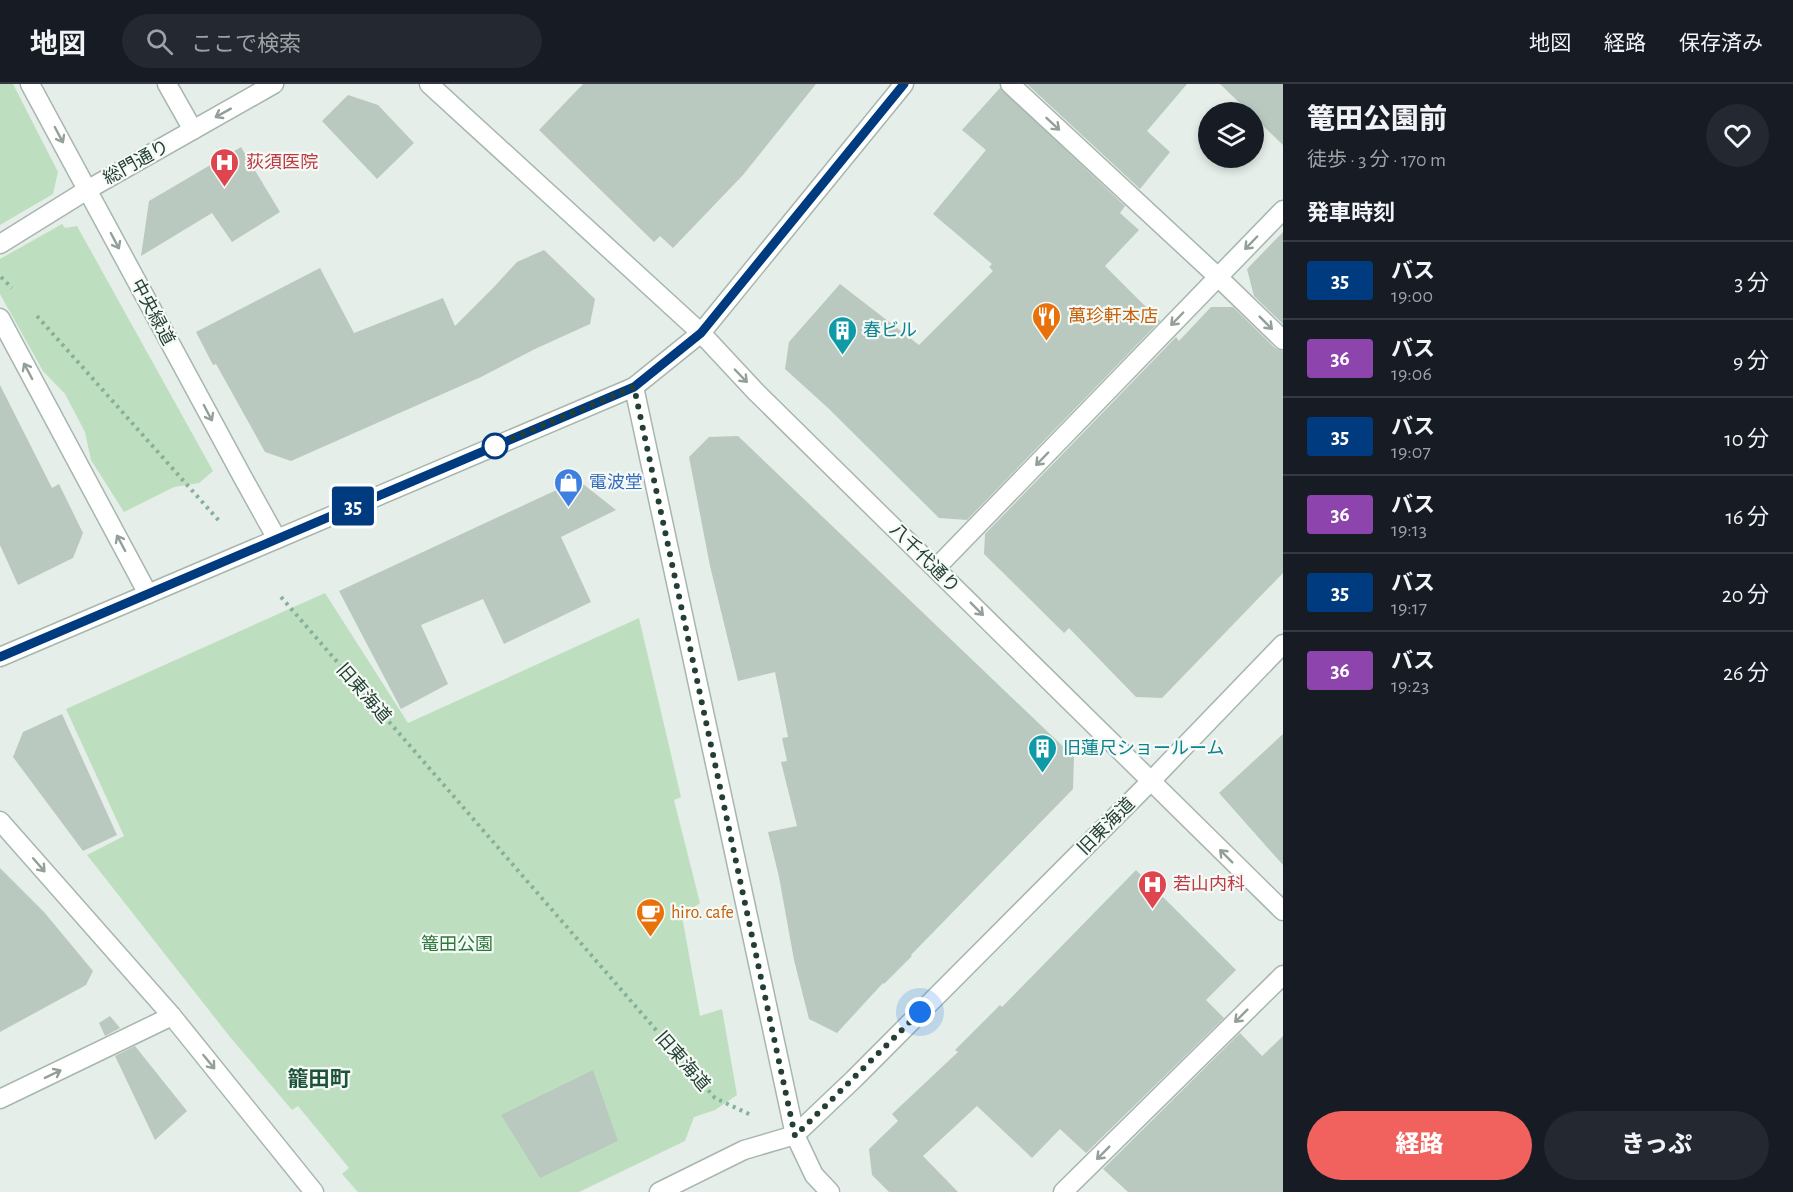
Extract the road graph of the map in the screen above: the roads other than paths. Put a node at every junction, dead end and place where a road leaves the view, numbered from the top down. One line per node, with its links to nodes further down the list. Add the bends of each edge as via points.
1 (30, 84): 8 (street, 中央緑道, one-way to 8)
2 (167, 84): 7 (street)
3 (274, 84): 7 (street, 総門通り, one-way to 7)
4 (429, 84): 13 (street, 八千代通り)
5 (904, 84): 13 (street)
6 (1010, 84): 11 (street, one-way to 11)
7 (193, 130): 8 (street, 総門通り)
8 (87, 190): 10 (street, 総門通り); 16 (street, 中央緑道, one-way to 16)
9 (1283, 210): 11 (street, one-way to 11)
10 (0, 244)
11 (1218, 277): 14 (street, one-way to 14); 17 (street, one-way to 17)
12 (0, 318): 18 (street, one-way to 12)
13 (701, 333): 15 (street); 17 (street, 八千代通り, one-way to 17)
14 (1283, 340)
15 (634, 387): 16 (street); 27 (street)
16 (277, 538): 18 (street)
17 (936, 568): 21 (street, 八千代通り, one-way to 21)
18 (148, 594): 20 (street)
19 (1283, 644): 21 (street, 旧東海道)
20 (0, 657)
21 (1151, 781): 23 (street, 八千代通り, one-way to 21); 27 (street, 旧東海道)
22 (0, 821): 25 (street, one-way to 25)
23 (1283, 911)
24 (1283, 975): 31 (street, one-way to 31)
25 (172, 1016): 26 (street, one-way to 25); 28 (street, one-way to 28)
26 (0, 1099)
27 (795, 1136): 29 (street, via 744,1150); 30 (street, via 814,1175)
28 (314, 1192)
29 (659, 1192)
30 (830, 1192)
31 (1063, 1192)

